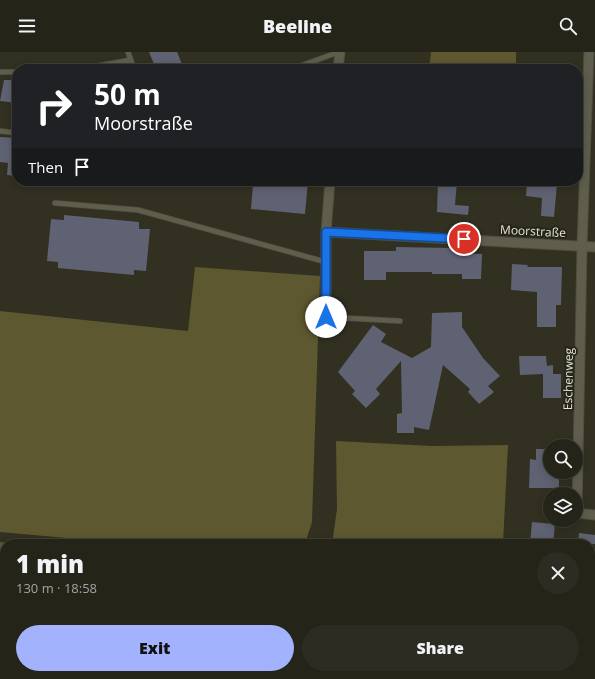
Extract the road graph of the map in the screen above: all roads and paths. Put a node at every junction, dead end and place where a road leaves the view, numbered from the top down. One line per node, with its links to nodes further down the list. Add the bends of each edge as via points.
1 (128, 52): 4 (lane)
2 (339, 52): 7 (lane); 8 (street)
3 (590, 52): 16 (street, Eschenweg)
4 (131, 60): 5 (lane); 6 (lane)
5 (108, 64)
6 (132, 64)
7 (306, 64)
8 (338, 64)
9 (0, 72): 10 (lane)
10 (12, 72)
11 (0, 131): 12 (lane)
12 (12, 132)
13 (330, 186): 15 (street)
14 (55, 203): 18 (lane, via 138,210)
15 (326, 232): 16 (street, Moorstraße); 18 (street)
16 (582, 246): 17 (street, Moorstraße); 21 (street, Eschenweg, via 577,513)
17 (595, 247)
18 (326, 262): 19 (street)
19 (326, 317): 20 (lane)
20 (400, 321)
21 (595, 515)

